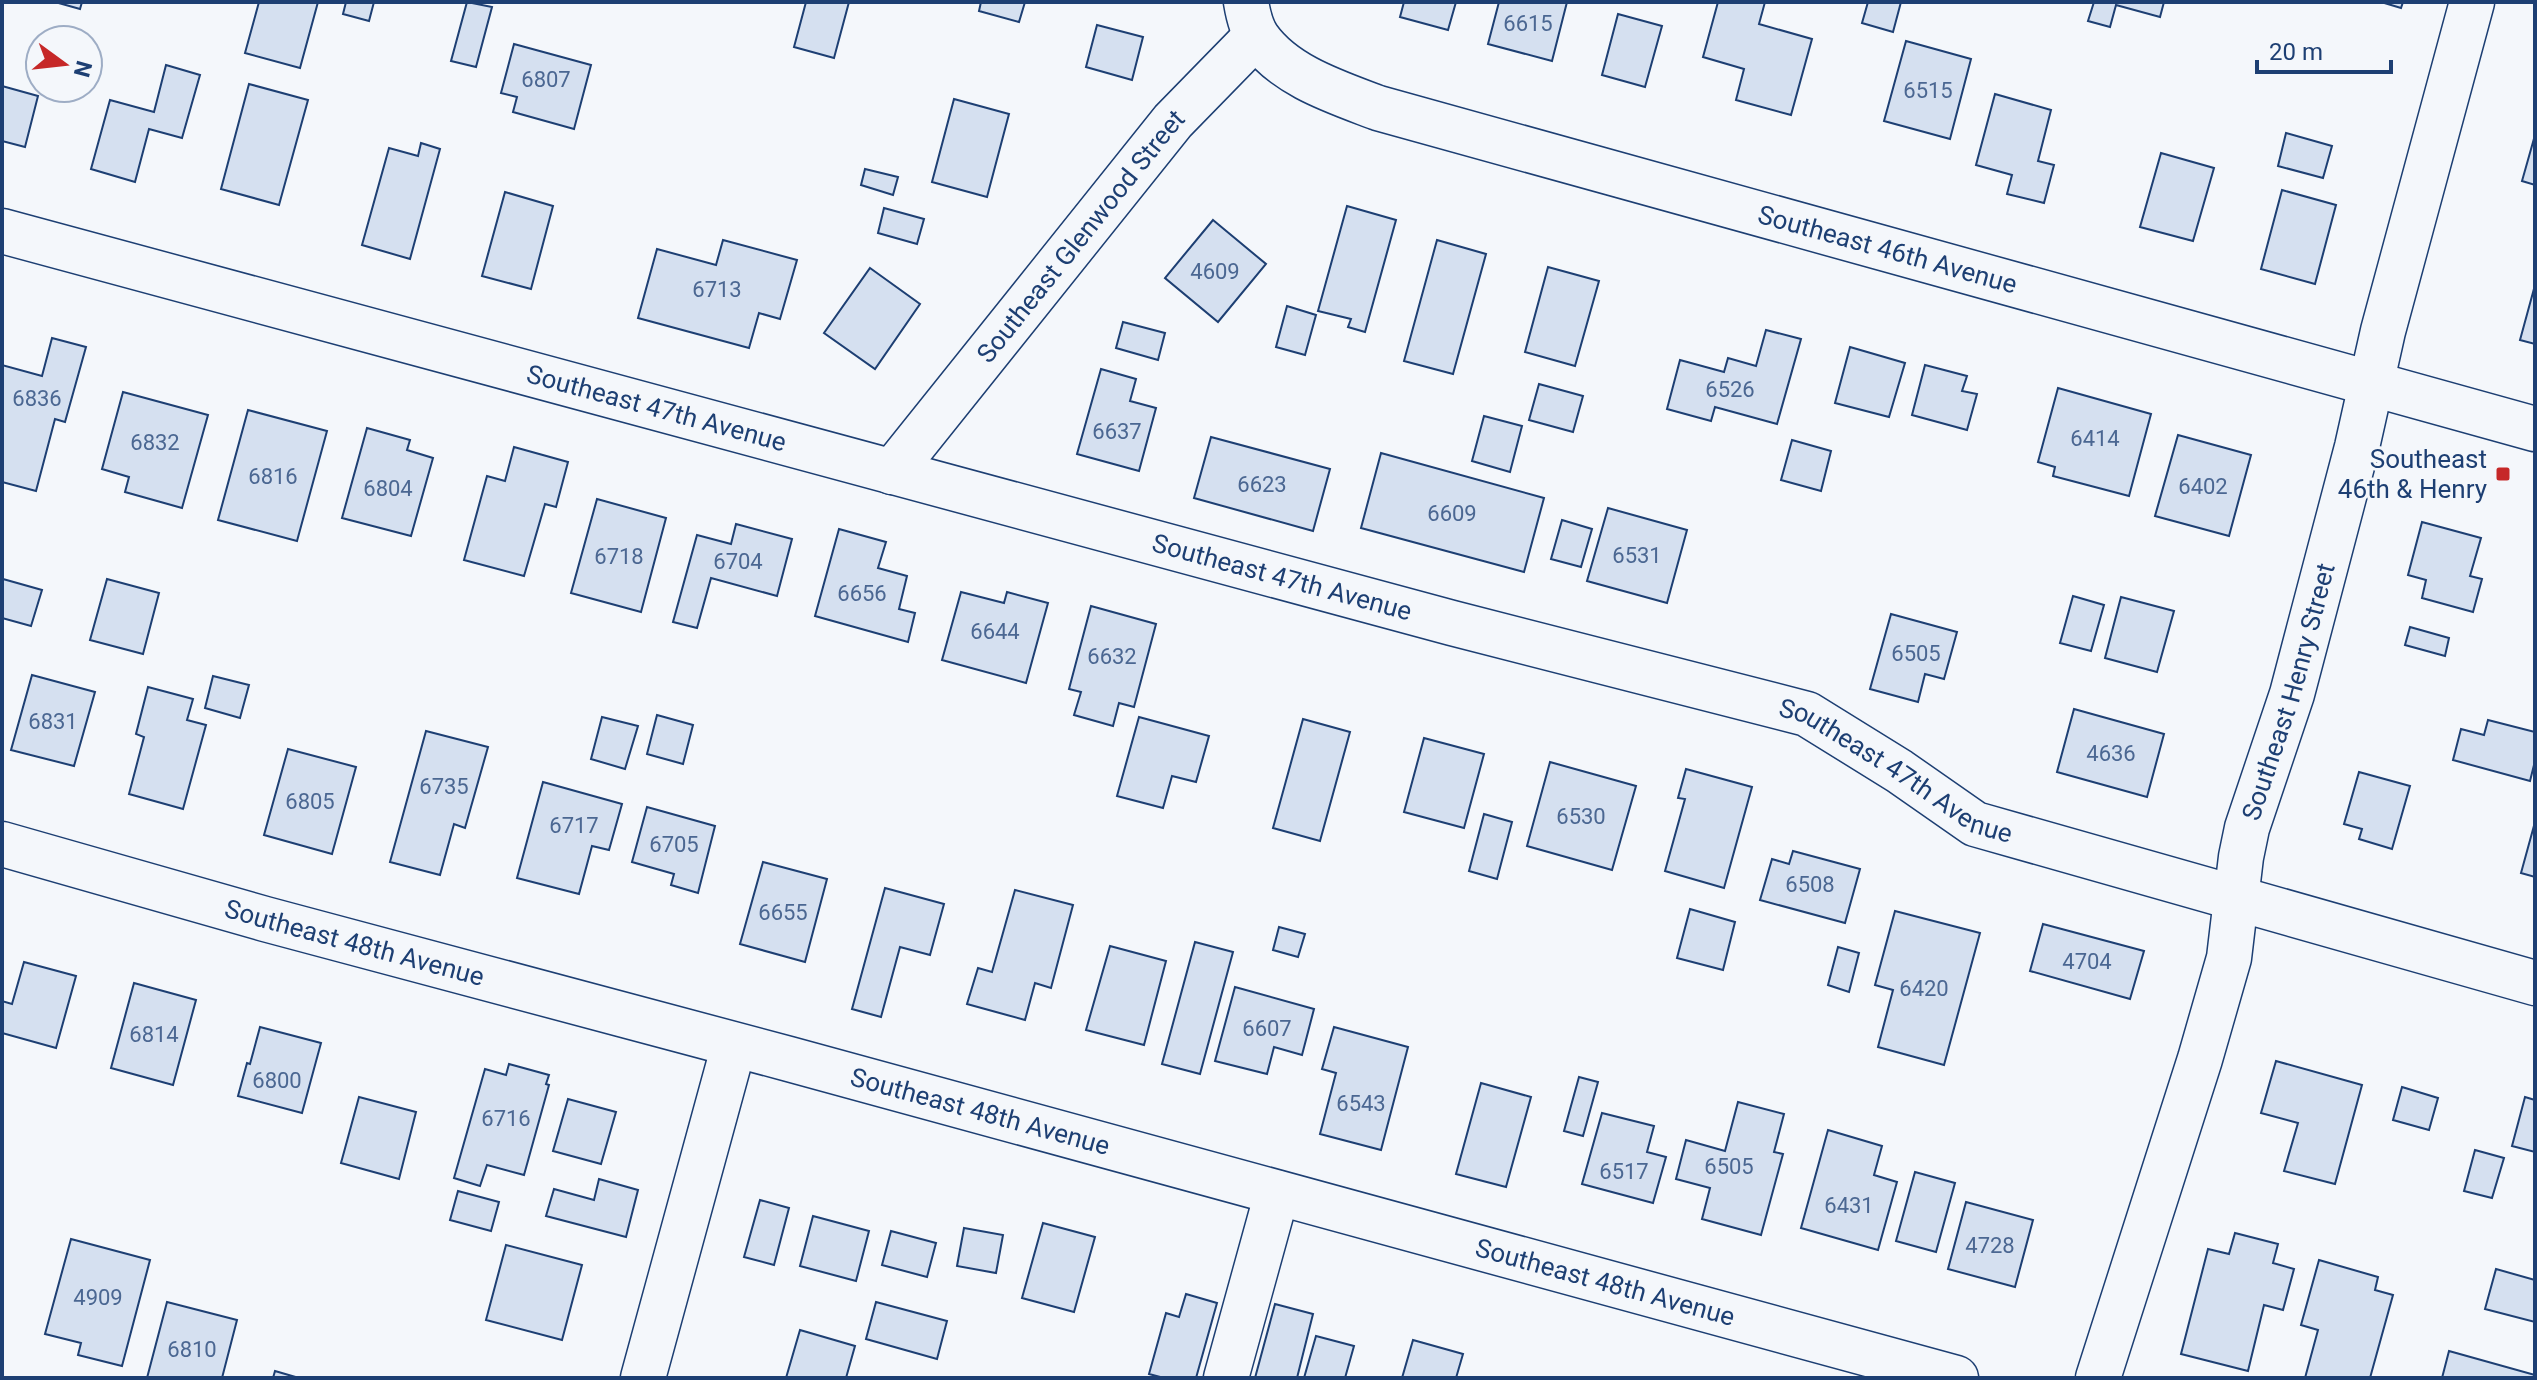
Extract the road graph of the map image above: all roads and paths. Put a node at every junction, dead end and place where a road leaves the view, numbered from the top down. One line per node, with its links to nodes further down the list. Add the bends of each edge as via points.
1 (2472, 2): 4 (street, Southeast Henry Street)
2 (1251, 19): 4 (street, Southeast 46th Avenue, via 1273,55 1306,77 1412,120); 6 (street, Southeast Glenwood Street)
3 (2, 231): 6 (street, Southeast 47th Avenue)
4 (2371, 384): 5 (street, Southeast 46th Avenue); 8 (street, Southeast Henry Street, via 2292,694 2247,828)
5 (2535, 429)
6 (892, 472): 8 (street, Southeast 47th Avenue, via 1807,714 1975,824)
7 (2, 844): 10 (street, Southeast 48th Avenue)
8 (2235, 898): 9 (street, Southeast 47th Avenue); 15 (street, Southeast Henry Street, via 2229,958)
9 (2535, 983)
10 (734, 1045): 11 (street, Southeast 48th Avenue); 12 (street)
11 (1277, 1193): 13 (street); 14 (street, Southeast 48th Avenue)
12 (643, 1378)
13 (1226, 1378)
14 (1956, 1378)
15 (2098, 1378)

